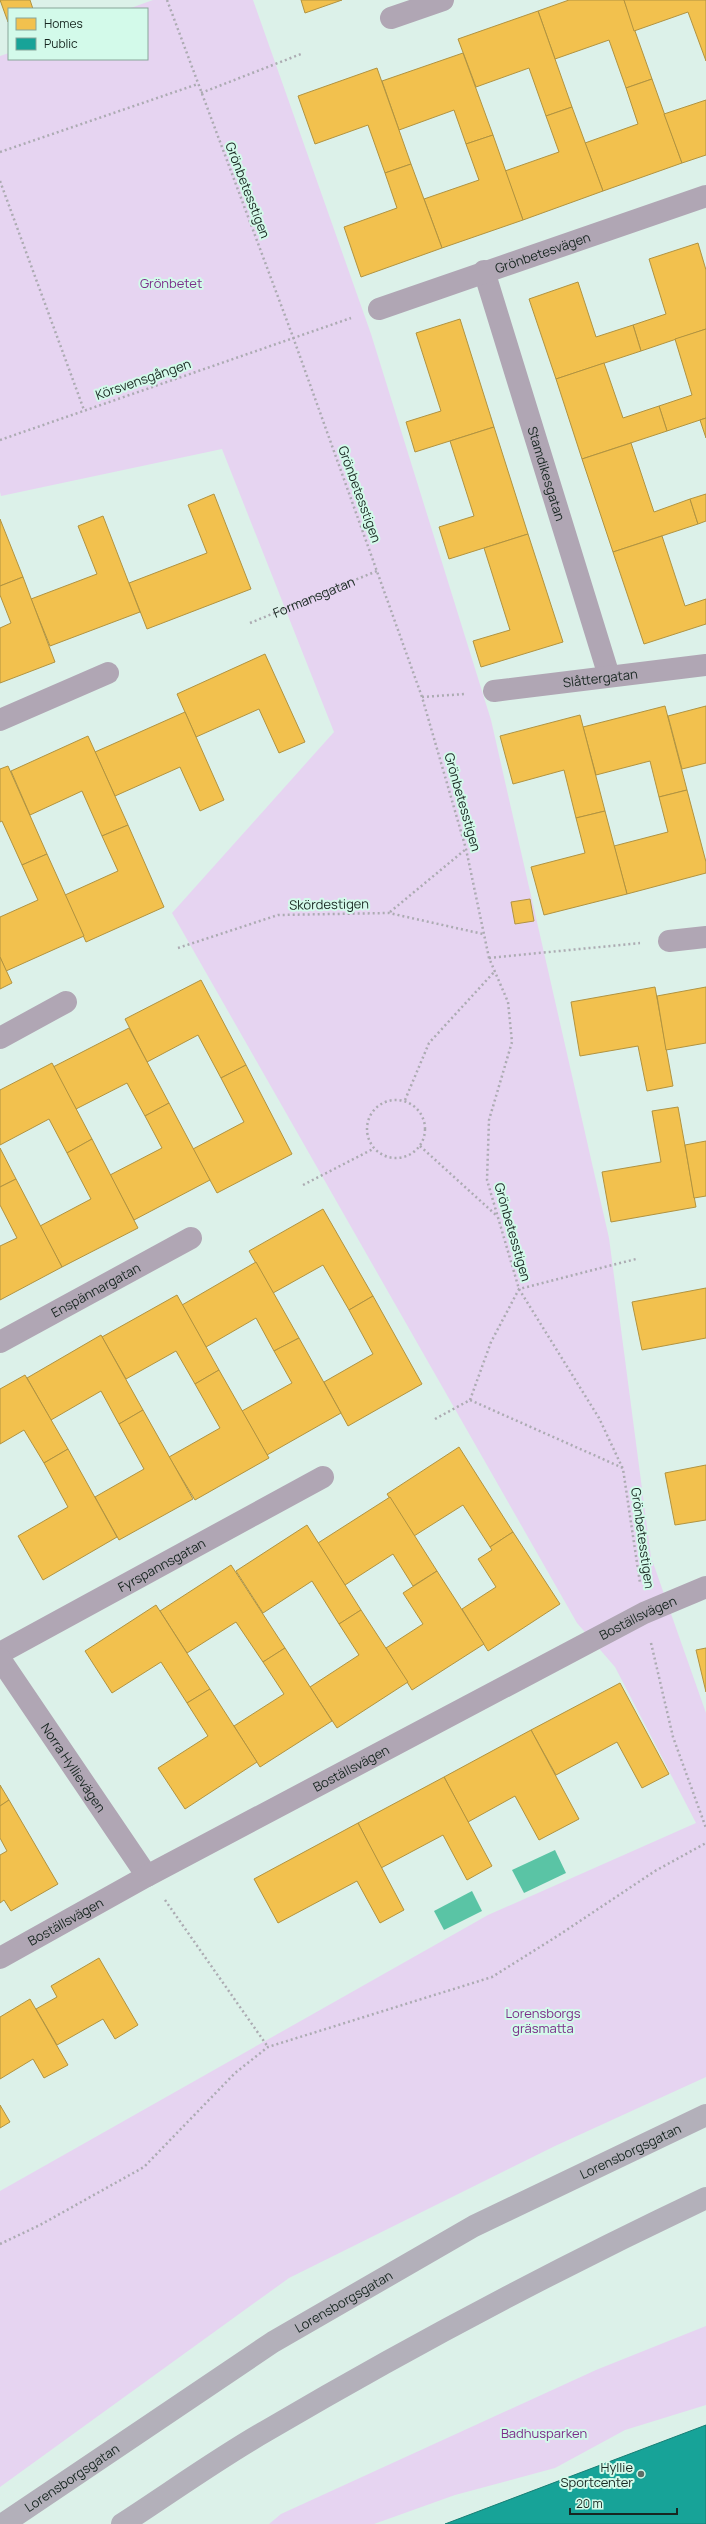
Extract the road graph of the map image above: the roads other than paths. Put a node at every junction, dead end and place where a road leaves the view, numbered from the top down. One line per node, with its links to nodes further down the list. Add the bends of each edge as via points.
1 (443, 0): 2 (street)
2 (391, 18)
3 (706, 196): 4 (street, Grönbetesvägen)
4 (484, 271): 5 (street, Grönbetesvägen); 8 (street, Stamdikesgatan)
5 (378, 309)
6 (706, 665): 8 (street, Slåttergatan)
7 (108, 673): 10 (street)
8 (609, 676): 9 (street, Slåttergatan)
9 (494, 691)
10 (0, 720)
11 (706, 936): 12 (street)
12 (668, 941)
13 (66, 1002): 14 (street)
14 (0, 1038)
15 (190, 1238): 16 (street, Enspännargatan)
16 (0, 1342)
17 (323, 1477): 19 (street, Fyrspannsgatan)
18 (706, 1587): 21 (street, Boställsvägen, via 644,1613)
19 (0, 1653)
20 (0, 1659): 21 (street, Norra Hyllievägen)
21 (147, 1876): 22 (street, Boställsvägen)
22 (0, 1958)
23 (706, 2115): 25 (main road, Lorensborgsgatan, via 474,2226 273,2342)
24 (706, 2198): 26 (main road, via 609,2244 443,2332 265,2432)
25 (3, 2524)
26 (122, 2524)

